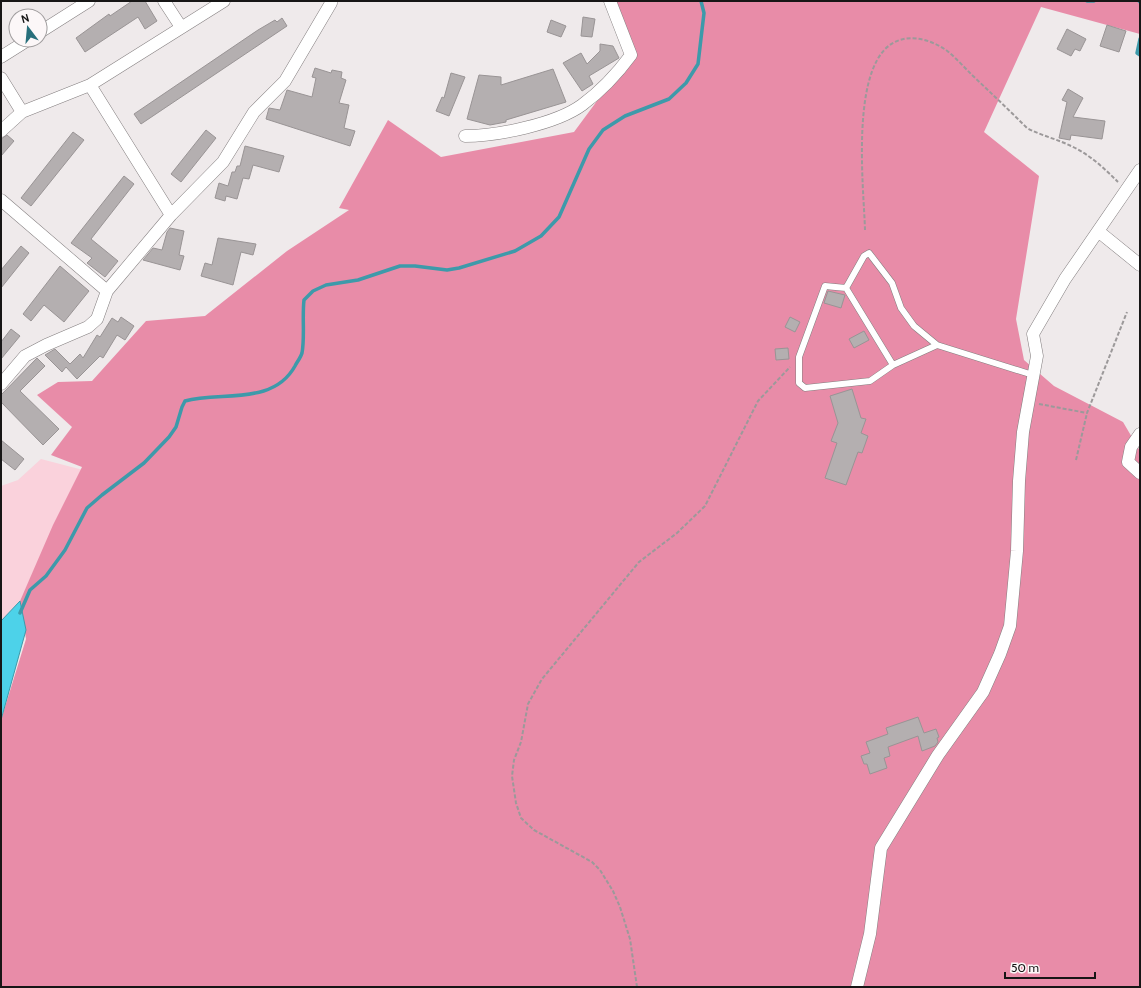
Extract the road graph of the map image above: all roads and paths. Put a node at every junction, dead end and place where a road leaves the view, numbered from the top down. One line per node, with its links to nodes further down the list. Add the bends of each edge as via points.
1 (89, 1): 6 (street)
2 (164, 1): 7 (street)
3 (224, 1): 7 (street)
4 (610, 1): 14 (street, via 631,55 617,74 581,106 550,121 488,136)
5 (331, 3): 18 (street, via 285,81 254,112 223,162)
6 (48, 27)
7 (181, 27): 11 (street)
8 (16, 48): 9 (street)
9 (1, 58)
10 (1, 78): 12 (street)
11 (90, 85): 12 (street); 18 (street)
12 (22, 112): 13 (street)
13 (1, 131)
14 (465, 136)
15 (1140, 170): 16 (street)
16 (1126, 189): 19 (path, via 1085,154 1028,128 946,51 928,41 913,37 896,41 880,54 874,66 863,108); 20 (street)
17 (1, 200): 23 (street)
18 (171, 215): 23 (street)
19 (865, 230)
20 (1098, 231): 21 (street); 28 (street, via 1065,279 1033,334 1037,356)
21 (1140, 265)
22 (846, 288): 25 (lane, via 864,256 869,253 892,283 901,308 914,326); 26 (lane, via 825,286); 27 (lane)
23 (107, 291): 29 (street, via 97,319 88,327 25,356)
24 (1127, 312): 31 (path)
25 (937, 345): 27 (lane); 28 (lane)
26 (799, 357): 27 (lane, via 799,383 805,388 870,381); 35 (path, via 758,401 705,506 677,533 635,566 542,679 528,704 512,776 521,818 534,830 582,855 600,870 620,907 630,939)
27 (893, 365)
28 (1033, 375): 30 (street)
29 (1, 384)
30 (1028, 402): 31 (path); 36 (street, via 1019,481 1017,551 1010,626 983,692 938,755 881,848 870,934)
31 (1087, 413): 33 (path)
32 (1140, 434): 34 (street, via 1131,447 1128,462)
33 (1076, 460)
34 (1140, 473)
35 (636, 987)
36 (857, 987)

